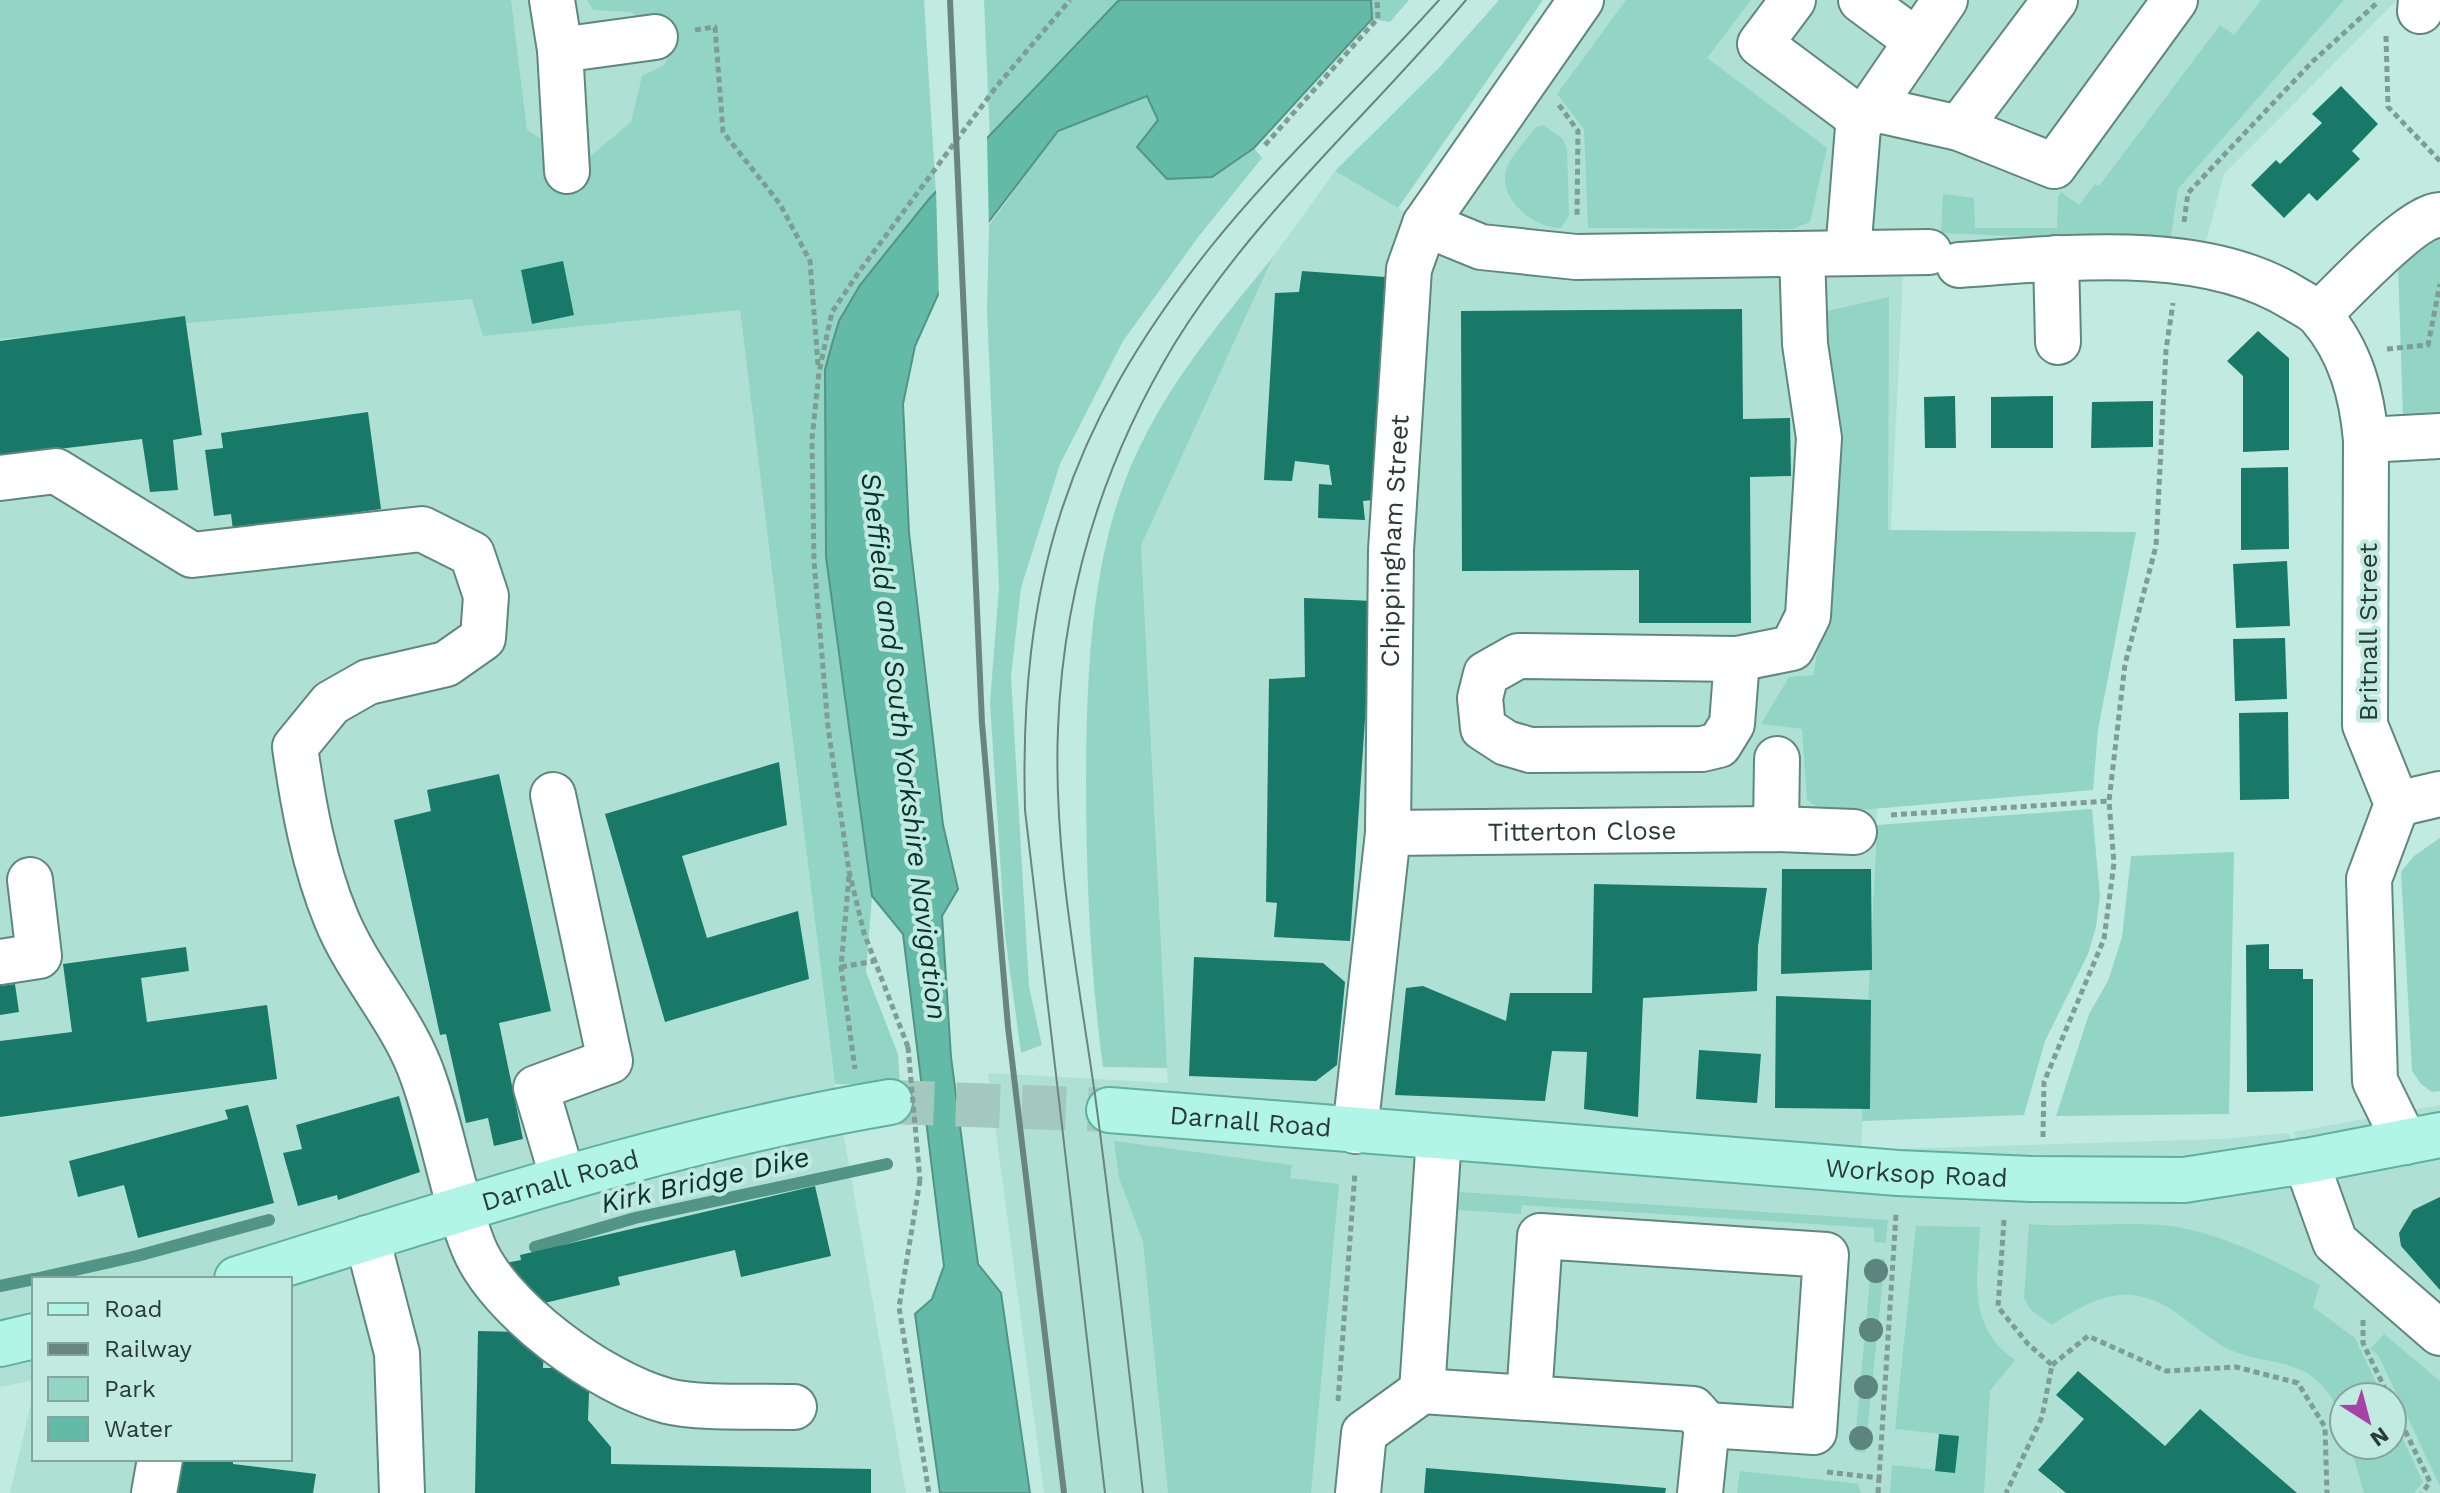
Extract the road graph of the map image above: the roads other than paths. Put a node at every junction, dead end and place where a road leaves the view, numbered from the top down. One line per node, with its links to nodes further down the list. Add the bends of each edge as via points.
1 (552, 0): 10 (street)
2 (1581, 0): 15 (street, Chippingham Street)
3 (1793, 0): 11 (street, via 1760,44)
4 (1861, 0): 9 (street)
5 (1945, 0): 9 (street)
6 (2055, 0): 12 (street)
7 (2175, 0): 12 (street, via 2054,166)
8 (655, 37): 10 (street)
9 (1915, 40): 11 (street)
10 (560, 50): 13 (street)
11 (1866, 114): 12 (street); 16 (street, via 1858,127)
12 (1959, 128)
13 (567, 171)
14 (2440, 215): 19 (street, via 2430,216 2390,245)
15 (1425, 224): 17 (street, Britnall Street, via 1481,247 1576,257); 31 (street, Chippingham Street, via 1409,269 1391,550)
16 (1848, 253): 17 (street, Britnall Street); 18 (street, Britnall Street)
17 (1802, 254): 24 (street, via 1805,344 1819,438 1808,616 1792,648)
18 (2056, 258): 19 (street, Britnall Street, via 2204,263 2272,285); 20 (street)
19 (2319, 314): 22 (street, Britnall Street, via 2345,353 2363,401)
20 (2058, 342)
21 (2440, 436): 22 (street)
22 (2366, 440): 28 (street, Britnall Street, via 2365,725)
23 (0, 478): 41 (street, via 56,471 192,555 422,529 472,554 486,596 483,638 446,664 368,682 331,703 295,747 302,800 336,919 419,1065)
24 (1737, 659): 24 (street, via 1518,656 1486,674 1480,698 1483,728 1530,750 1719,745 1732,724)
25 (1777, 759): 29 (street)
26 (2440, 794): 28 (street)
27 (553, 795): 40 (street, via 610,1061 536,1088)
28 (2397, 804): 38 (street, via 2369,879 2375,1081)
29 (1776, 829): 30 (street, Titterton Close); 31 (street, Titterton Close)
30 (1854, 832)
31 (1388, 833): 36 (street, Chippingham Street)
32 (30, 880): 33 (street, via 39,956)
33 (0, 962)
34 (890, 1102): 40 (main road, Darnall Road, via 717,1136)
35 (1109, 1110): 36 (main road, Darnall Road)
36 (1373, 1132): 37 (main road, Worksop Road)
37 (1439, 1137): 39 (main road, Worksop Road, via 2008,1178 2184,1180); 47 (street)
38 (2422, 1138): 39 (main road, Worksop Road)
39 (2306, 1161): 44 (street, via 2335,1242)
40 (563, 1179): 41 (main road, Darnall Road)
41 (460, 1209): 42 (main road, Darnall Road); 49 (street, via 486,1274 518,1310 566,1349 633,1388 668,1401)
42 (367, 1238): 43 (main road, Darnall Road); 53 (street, via 397,1353)
43 (243, 1277)
44 (2440, 1333)
45 (32, 1336): 46 (main road)
46 (0, 1344)
47 (1422, 1391): 48 (street); 54 (street, via 1364,1433)
48 (1529, 1398): 50 (street, via 1693,1409); 50 (street, via 1540,1236 1826,1255 1814,1432)
49 (794, 1407)
50 (1707, 1425): 55 (street)
51 (160, 1461): 52 (street)
52 (154, 1493)
53 (402, 1493)
54 (1358, 1493)
55 (1700, 1493)

